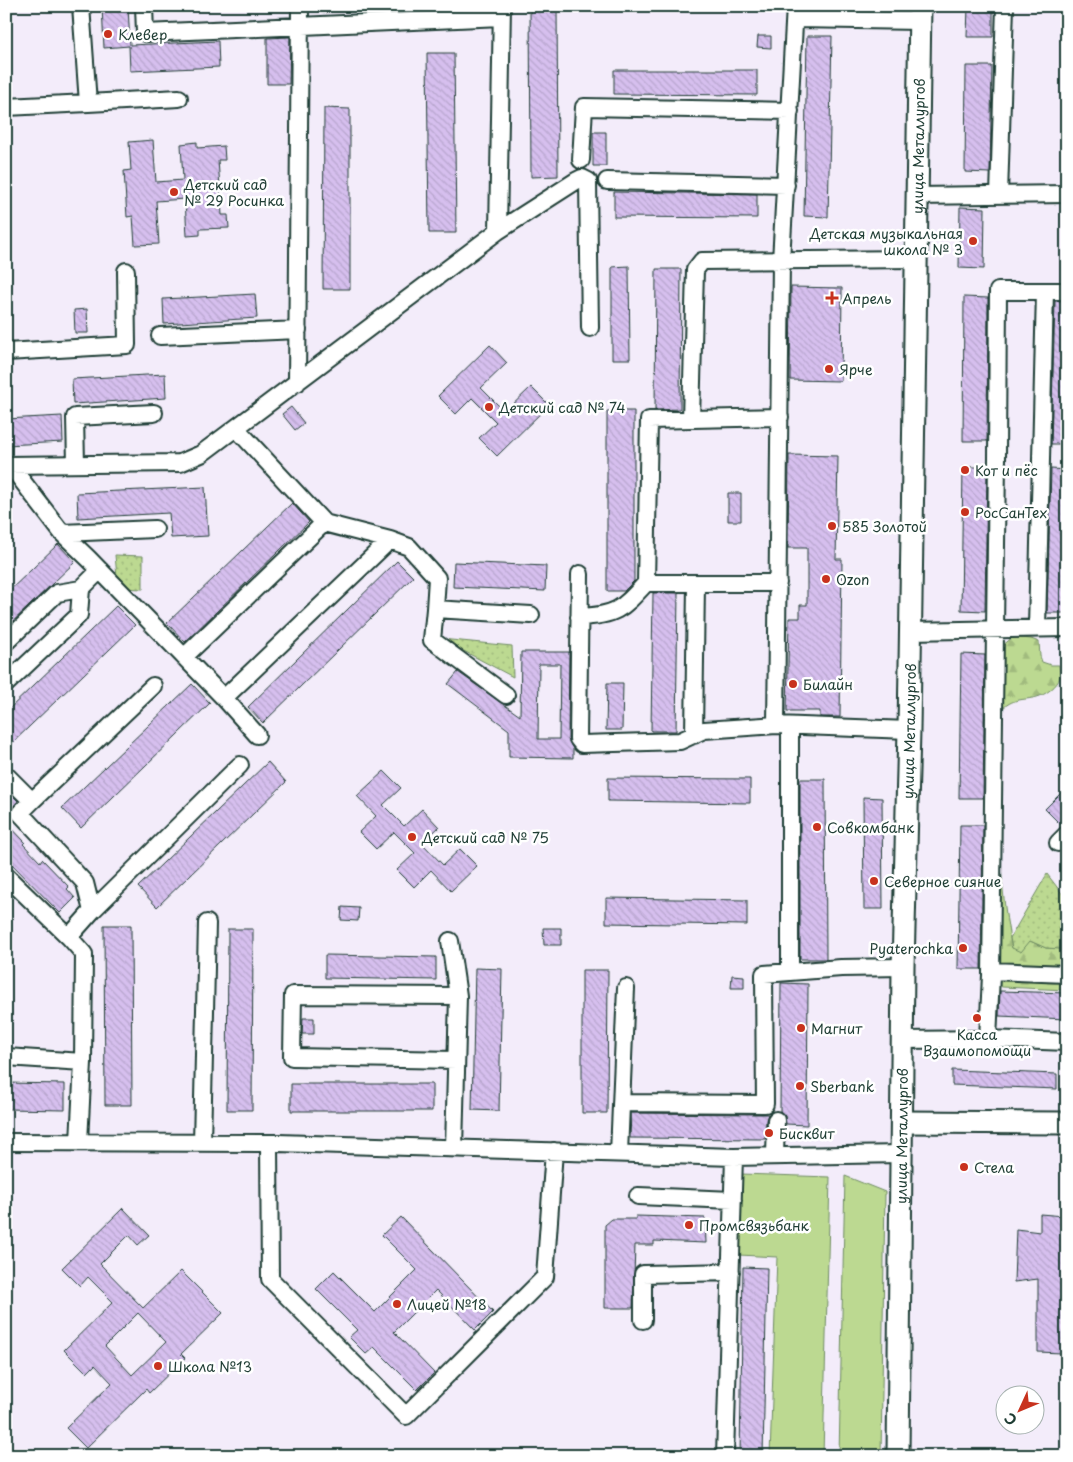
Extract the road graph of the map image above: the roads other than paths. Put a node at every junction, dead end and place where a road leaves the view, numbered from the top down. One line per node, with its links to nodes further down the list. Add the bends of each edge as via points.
1 (82, 6): 10 (street)
2 (144, 6): 8 (street, via 145,33)
3 (300, 6): 8 (street)
4 (1005, 6): 17 (street)
5 (501, 12): 8 (street); 19 (street)
6 (795, 12): 7 (street); 12 (street)
7 (920, 14): 18 (main road, улица Металлургов)
8 (300, 27): 26 (street)
9 (179, 98): 10 (street)
10 (88, 103): 11 (street)
11 (6, 107)
12 (790, 111): 13 (street, via 584,107); 15 (street)
13 (581, 160)
14 (607, 182): 15 (street)
15 (786, 186): 21 (street)
16 (1067, 194): 17 (street)
17 (999, 195): 18 (street)
18 (918, 196): 20 (main road, улица Металлургов)
19 (498, 231): 25 (street, via 576,181 582,178 588,181); 29 (street)
20 (916, 259): 21 (street); 52 (main road, улица Металлургов)
21 (782, 260): 31 (street); 32 (street, via 702,261 695,270)
22 (126, 272): 28 (street, via 126,345)
23 (1045, 291): 24 (street); 49 (street); 51 (street, via 998,291)
24 (1067, 291)
25 (590, 328)
26 (298, 330): 27 (street); 29 (street)
27 (160, 336)
28 (6, 352)
29 (297, 383): 33 (street)
30 (154, 413): 34 (street, via 75,417)
31 (780, 417): 32 (street); 44 (street)
32 (691, 419): 42 (street, via 649,420)
33 (236, 428): 34 (street, via 202,454 180,463); 36 (street)
34 (76, 464): 35 (street)
35 (8, 465): 38 (street)
36 (324, 523): 39 (street); 54 (street)
37 (156, 529): 38 (street)
38 (62, 533): 40 (street)
39 (390, 540): 46 (street, via 410,547 437,578); 58 (street)
40 (100, 570): 45 (street); 54 (street)
41 (580, 574): 48 (street)
42 (646, 583): 43 (street); 48 (street, via 613,613)
43 (696, 583): 44 (street); 62 (street)
44 (778, 583): 59 (street)
45 (81, 589): 53 (street, via 57,593); 55 (street, via 79,615)
46 (436, 609): 47 (street); 57 (street, via 432,640)
47 (531, 614)
48 (579, 616): 62 (street, via 578,739 582,744 680,740)
49 (1037, 628): 50 (street); 51 (street)
50 (1067, 628)
51 (995, 629): 52 (street); 72 (street)
52 (911, 631): 60 (main road, улица Металлургов)
53 (6, 642)
54 (184, 657): 58 (street)
55 (6, 684)
56 (153, 686): 65 (street)
57 (506, 695)
58 (224, 698): 61 (street)
59 (783, 726): 60 (street); 62 (street, via 704,730); 73 (street)
60 (910, 730): 71 (main road, улица Металлургов)
61 (257, 735)
62 (694, 735)
63 (240, 765): 67 (street)
64 (6, 775): 65 (street)
65 (32, 801): 67 (street, via 20,812 85,883)
66 (6, 876): 69 (street)
67 (92, 911): 69 (street)
68 (207, 923): 89 (street)
69 (69, 937): 82 (street, via 84,954)
70 (450, 941): 76 (street)
71 (904, 968): 73 (street); 78 (main road, улица Металлургов)
72 (991, 971): 74 (street); 77 (street)
73 (790, 972): 84 (street, via 764,974)
74 (1067, 974)
75 (626, 988): 83 (street)
76 (458, 996): 81 (street); 81 (street, via 293,995 292,1057)
77 (988, 1039): 78 (street); 79 (street)
78 (903, 1040): 85 (main road, улица Металлургов)
79 (1067, 1042)
80 (6, 1057): 82 (street)
81 (456, 1060): 91 (street)
82 (83, 1062): 88 (street)
83 (621, 1103): 84 (street); 93 (street)
84 (772, 1113): 95 (street)
85 (902, 1122): 86 (main road); 94 (main road, улица Металлургов)
86 (1067, 1123)
87 (6, 1142): 88 (street)
88 (79, 1142): 89 (street)
89 (202, 1143): 90 (street)
90 (269, 1143): 91 (street); 92 (street, via 270,1280 406,1416 546,1277)
91 (454, 1148): 92 (street)
92 (554, 1151): 93 (street)
93 (619, 1154): 96 (street)
94 (902, 1154): 95 (street); 102 (main road, улица Металлургов)
95 (775, 1156): 96 (street)
96 (734, 1157): 98 (street)
97 (638, 1196): 98 (street)
98 (733, 1200): 99 (street)
99 (731, 1272): 100 (street, via 643,1274); 101 (street)
100 (642, 1320)
101 (725, 1456)
102 (898, 1456)

